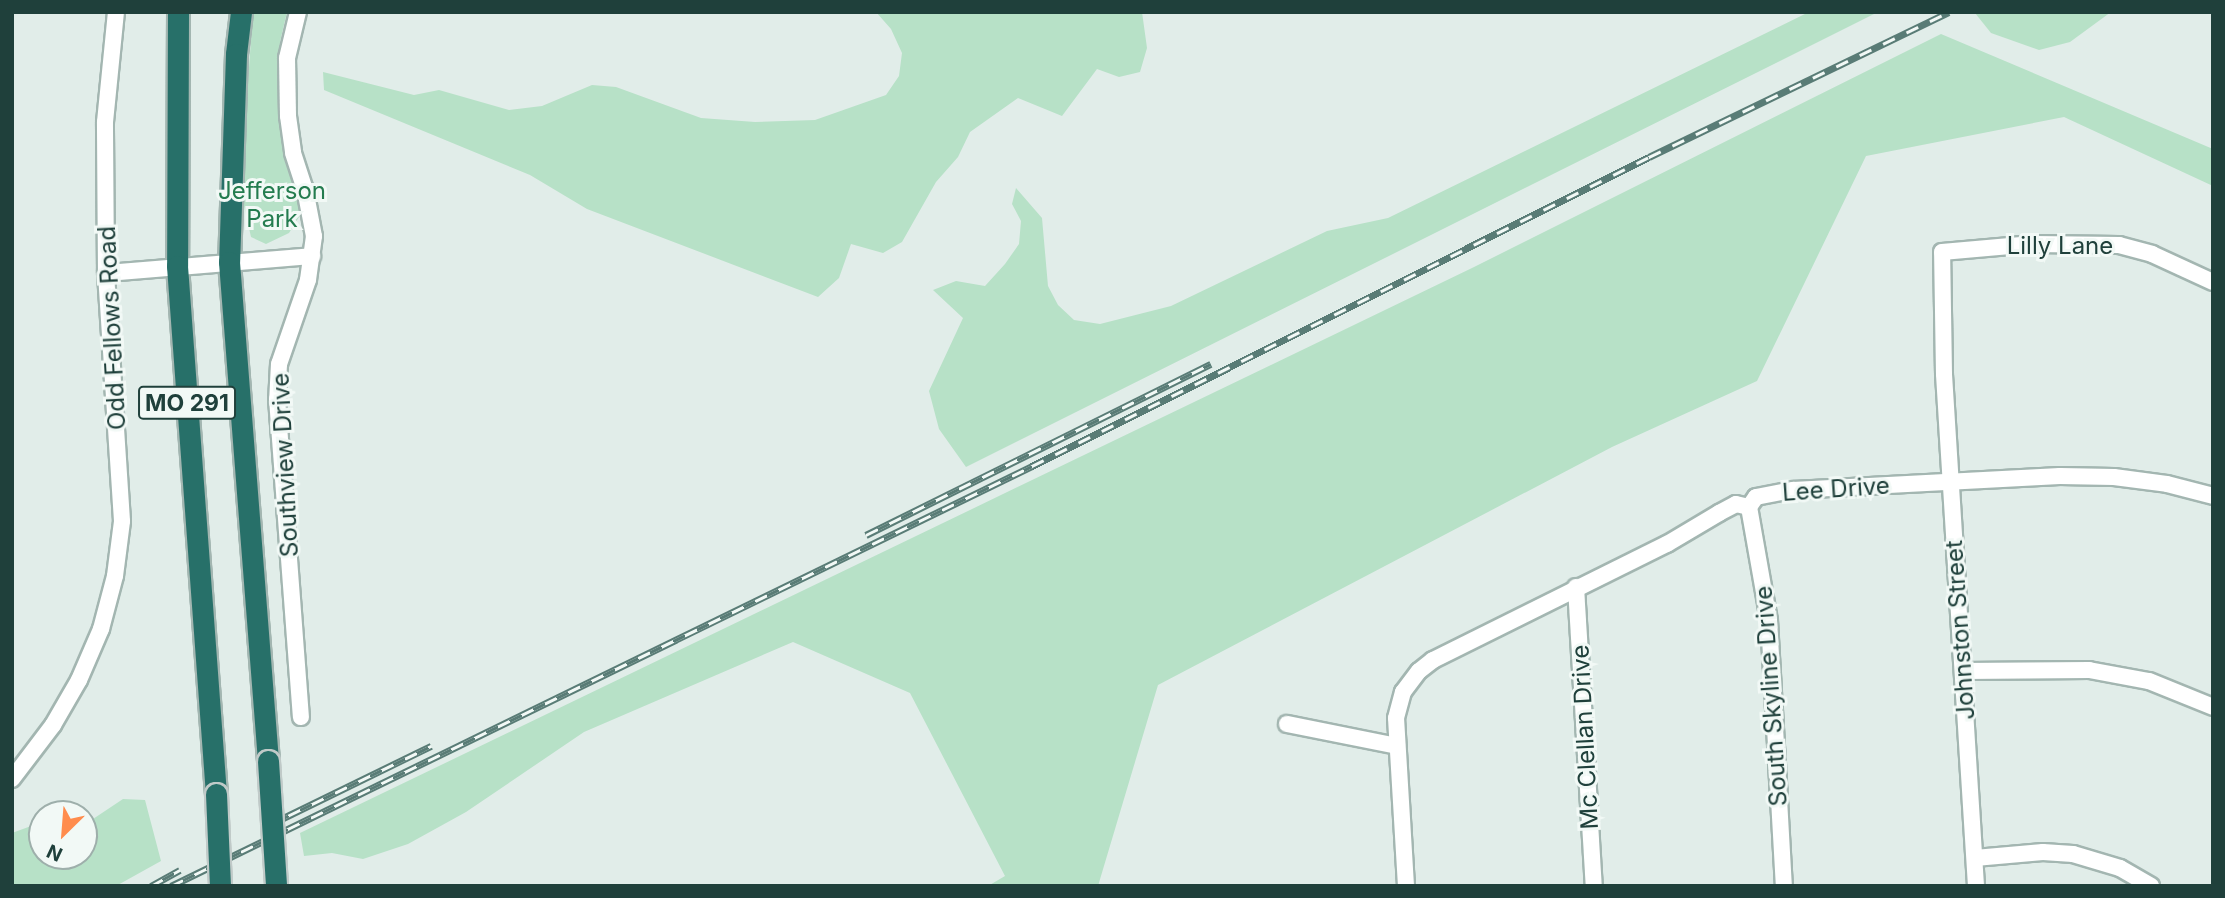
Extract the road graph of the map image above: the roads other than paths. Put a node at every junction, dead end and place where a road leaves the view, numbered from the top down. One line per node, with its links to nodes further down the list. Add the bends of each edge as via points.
1 (116, 12): 9 (street, Odd Fellows Road, via 105,122)
2 (178, 12): 8 (highway, MO 291)
3 (240, 12): 7 (highway, MO 291)
4 (298, 12): 6 (street, Southview Drive, via 288,58 287,96 293,153 312,218)
5 (1942, 252): 10 (street, Lilly Lane, via 2034,244 2119,245 2152,254); 11 (street, Johnston Street)
6 (313, 256): 7 (street); 17 (street, Southview Drive, via 277,378)
7 (229, 262): 8 (street); 23 (highway, MO 291, bridge)
8 (177, 265): 9 (street); 22 (highway, MO 291, bridge)
9 (106, 273): 20 (street, Odd Fellows Road, via 122,521 115,576 79,680 53,725)
10 (2213, 282)
11 (1951, 481): 12 (street, Lee Drive, via 2114,477); 13 (street, Lee Drive, via 1793,489 1756,497); 15 (street, Johnston Street)
12 (2213, 496)
13 (1749, 507): 14 (street, Lee Drive, via 1736,505); 26 (street, South Skyline Drive, via 1769,620)
14 (1576, 587): 19 (street, Lee Drive, via 1419,671 1400,700); 25 (street, Mc Clellan Drive)
15 (1963, 671): 16 (street, via 2090,670 2149,681); 21 (street, Johnston Street)
16 (2213, 707)
17 (301, 717)
18 (1287, 724): 19 (street)
19 (1397, 746): 24 (street, Lee Drive)
20 (12, 779)
21 (1975, 858): 27 (street, Johnston Street); 28 (street, via 2073,854 2120,868)
22 (220, 886)
23 (276, 886)
24 (1406, 886)
25 (1594, 886)
26 (1784, 886)
27 (1976, 886)
28 (2151, 886)

